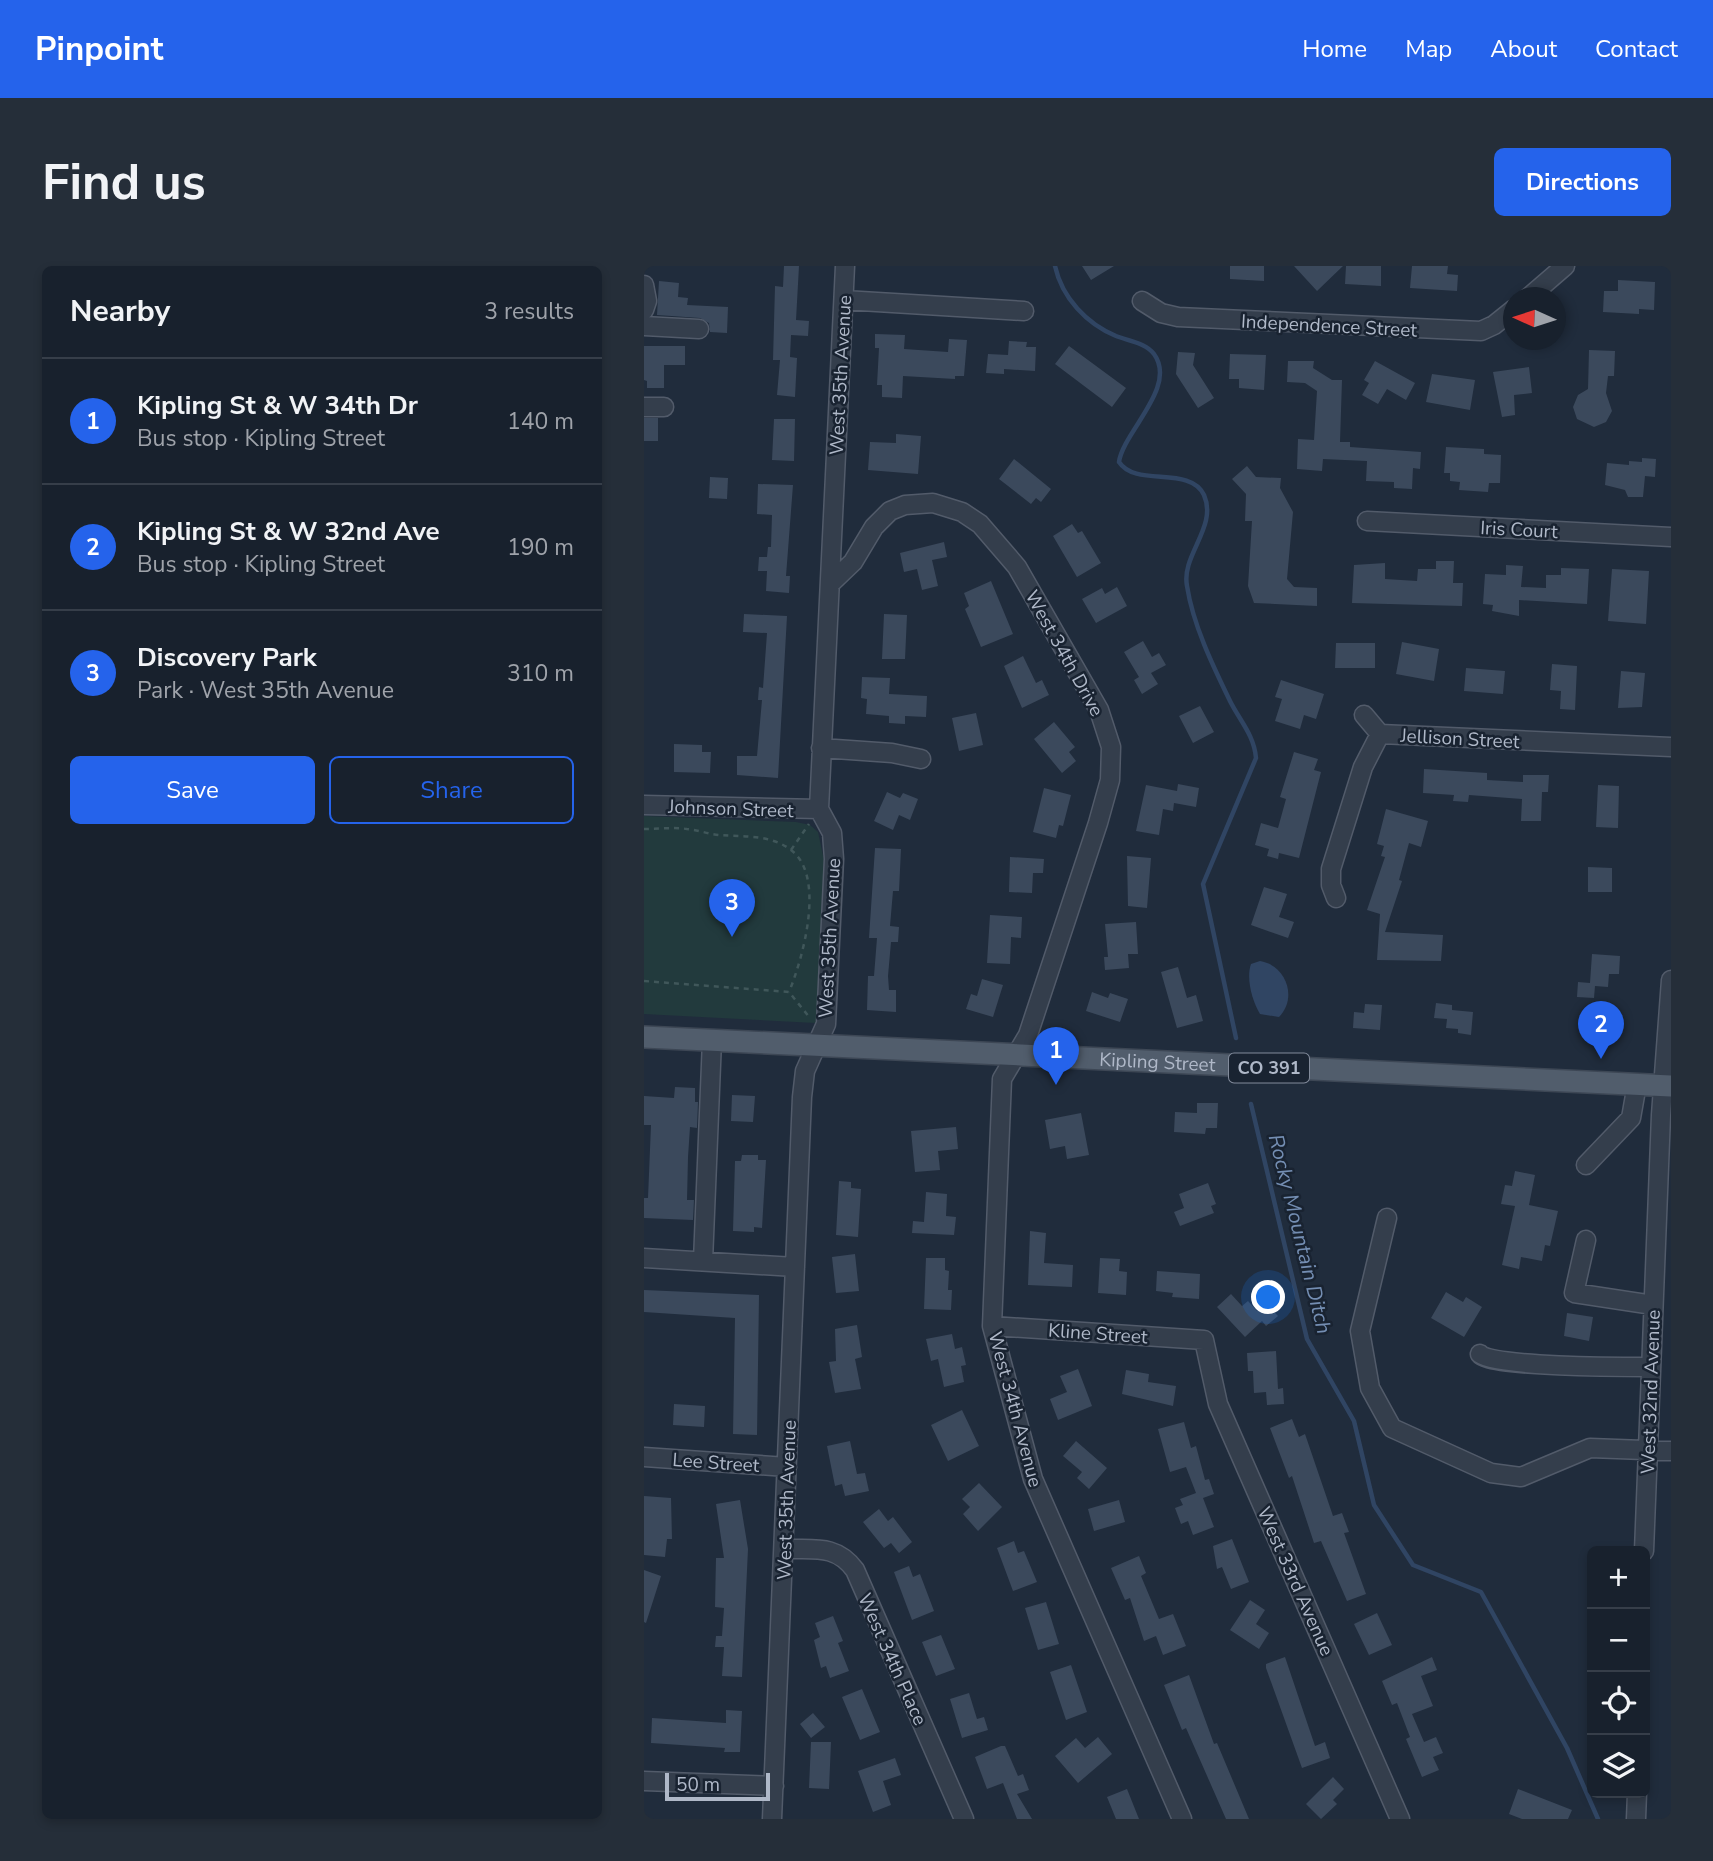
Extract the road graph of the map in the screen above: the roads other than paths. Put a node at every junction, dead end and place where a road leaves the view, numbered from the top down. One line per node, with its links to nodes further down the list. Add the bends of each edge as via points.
1 (845, 266): 5 (street, West 35th Avenue)
2 (1565, 266): 4 (street)
3 (644, 285): 7 (street)
4 (1541, 287)
5 (844, 300): 8 (street); 16 (street, West 35th Avenue)
6 (1142, 301): 9 (street, Independence Street, via 1178,317 1481,331)
7 (644, 310)
8 (1024, 311)
9 (1503, 318)
10 (644, 326): 11 (street)
11 (699, 329)
12 (644, 407): 13 (street)
13 (664, 407)
14 (1367, 521): 15 (street, Iris Court)
15 (1671, 537)
16 (831, 584): 20 (street, West 35th Avenue); 29 (street, West 34th Drive, via 890,511 933,503 961,512 980,524 1017,567 1099,710 1111,747 1110,780 1028,1035)
17 (1364, 715): 18 (street)
18 (1380, 734): 19 (street, Jellison Street); 24 (street, Jellison Street, via 1363,767 1331,869)
19 (1671, 747)
20 (821, 748): 21 (street); 23 (street, West 35th Avenue)
21 (921, 759)
22 (644, 805): 23 (street, Johnson Street)
23 (819, 809): 28 (street, West 35th Avenue, via 832,833 834,859 826,1024)
24 (1336, 898)
25 (1671, 980): 31 (street, West 32nd Avenue)
26 (644, 1037): 27 (main road, Kipling Street / CO 391)
27 (712, 1040): 28 (main road, Kipling Street / CO 391); 36 (street)
28 (815, 1046): 29 (main road, Kipling Street / CO 391); 37 (street, West 35th Avenue, via 802,1097)
29 (1014, 1056): 30 (main road, Kipling Street / CO 391); 39 (street, West 34th Avenue, via 1002,1079)
30 (1637, 1084): 31 (main road, Kipling Street / CO 391); 32 (street, via 1631,1118)
31 (1667, 1085): 38 (street, West 32nd Avenue)
32 (1586, 1165)
33 (1387, 1218): 43 (street, via 1360,1331 1370,1388 1392,1428 1491,1473 1521,1477 1590,1448)
34 (1587, 1240): 38 (street, via 1574,1293)
35 (644, 1258): 36 (street)
36 (703, 1261): 37 (street)
37 (795, 1267): 46 (street, West 35th Avenue)
38 (1653, 1305): 42 (street, West 32nd Avenue)
39 (992, 1326): 40 (street, Kline Street); 54 (street, West 34th Avenue, via 1033,1479)
40 (1204, 1340): 55 (street, West 33rd Avenue, via 1218,1404)
41 (1480, 1354): 42 (street, via 1489,1361 1527,1364)
42 (1649, 1367): 43 (street, West 32nd Avenue)
43 (1647, 1448): 44 (street); 47 (street, West 32nd Avenue)
44 (1671, 1451)
45 (644, 1457): 46 (street, Lee Street)
46 (787, 1467): 48 (street, West 35th Avenue)
47 (1644, 1546)
48 (784, 1549): 50 (street, West 35th Avenue); 53 (street, West 34th Place, via 832,1551 845,1556 855,1570)
49 (644, 1781): 50 (street)
50 (774, 1786): 52 (street, West 35th Avenue)
51 (1637, 1798): 56 (street)
52 (772, 1819)
53 (964, 1819)
54 (1182, 1819)
55 (1400, 1819)
56 (1636, 1819)

